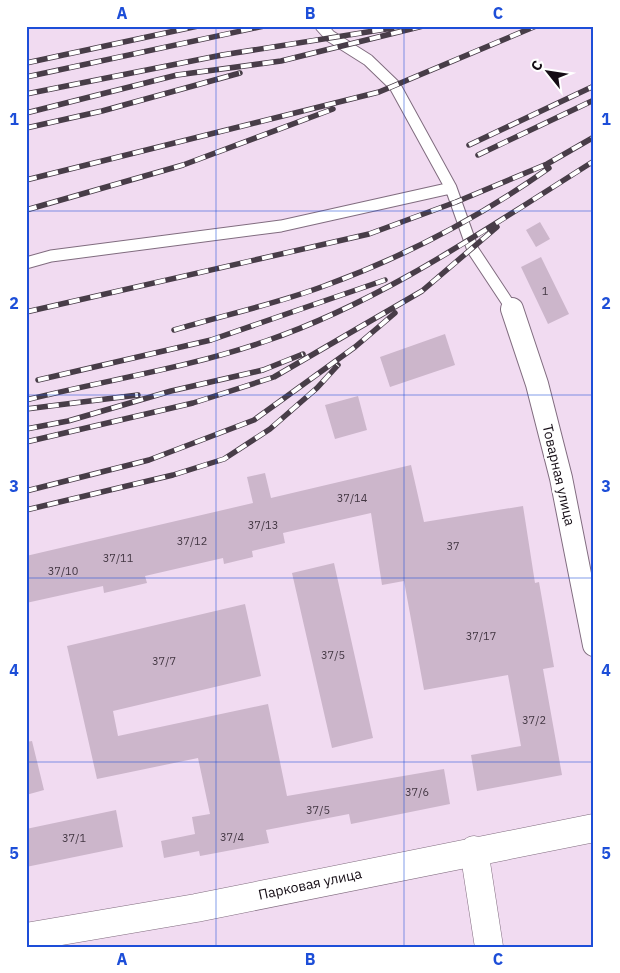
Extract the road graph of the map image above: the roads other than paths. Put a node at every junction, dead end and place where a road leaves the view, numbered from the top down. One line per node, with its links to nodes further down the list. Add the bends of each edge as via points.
1 (321, 26): 2 (lane, via 330,36 368,60 395,86)
2 (450, 188): 3 (lane, via 281,226 51,256); 4 (lane, via 473,250)
3 (26, 263)
4 (512, 309): 5 (street, Товарная улица, via 537,384 561,478)
5 (594, 645)
6 (594, 828): 7 (main road, Парковая улица)
7 (474, 850): 8 (main road, Парковая улица, via 196,908); 9 (main road)
8 (26, 937)
9 (489, 947)

